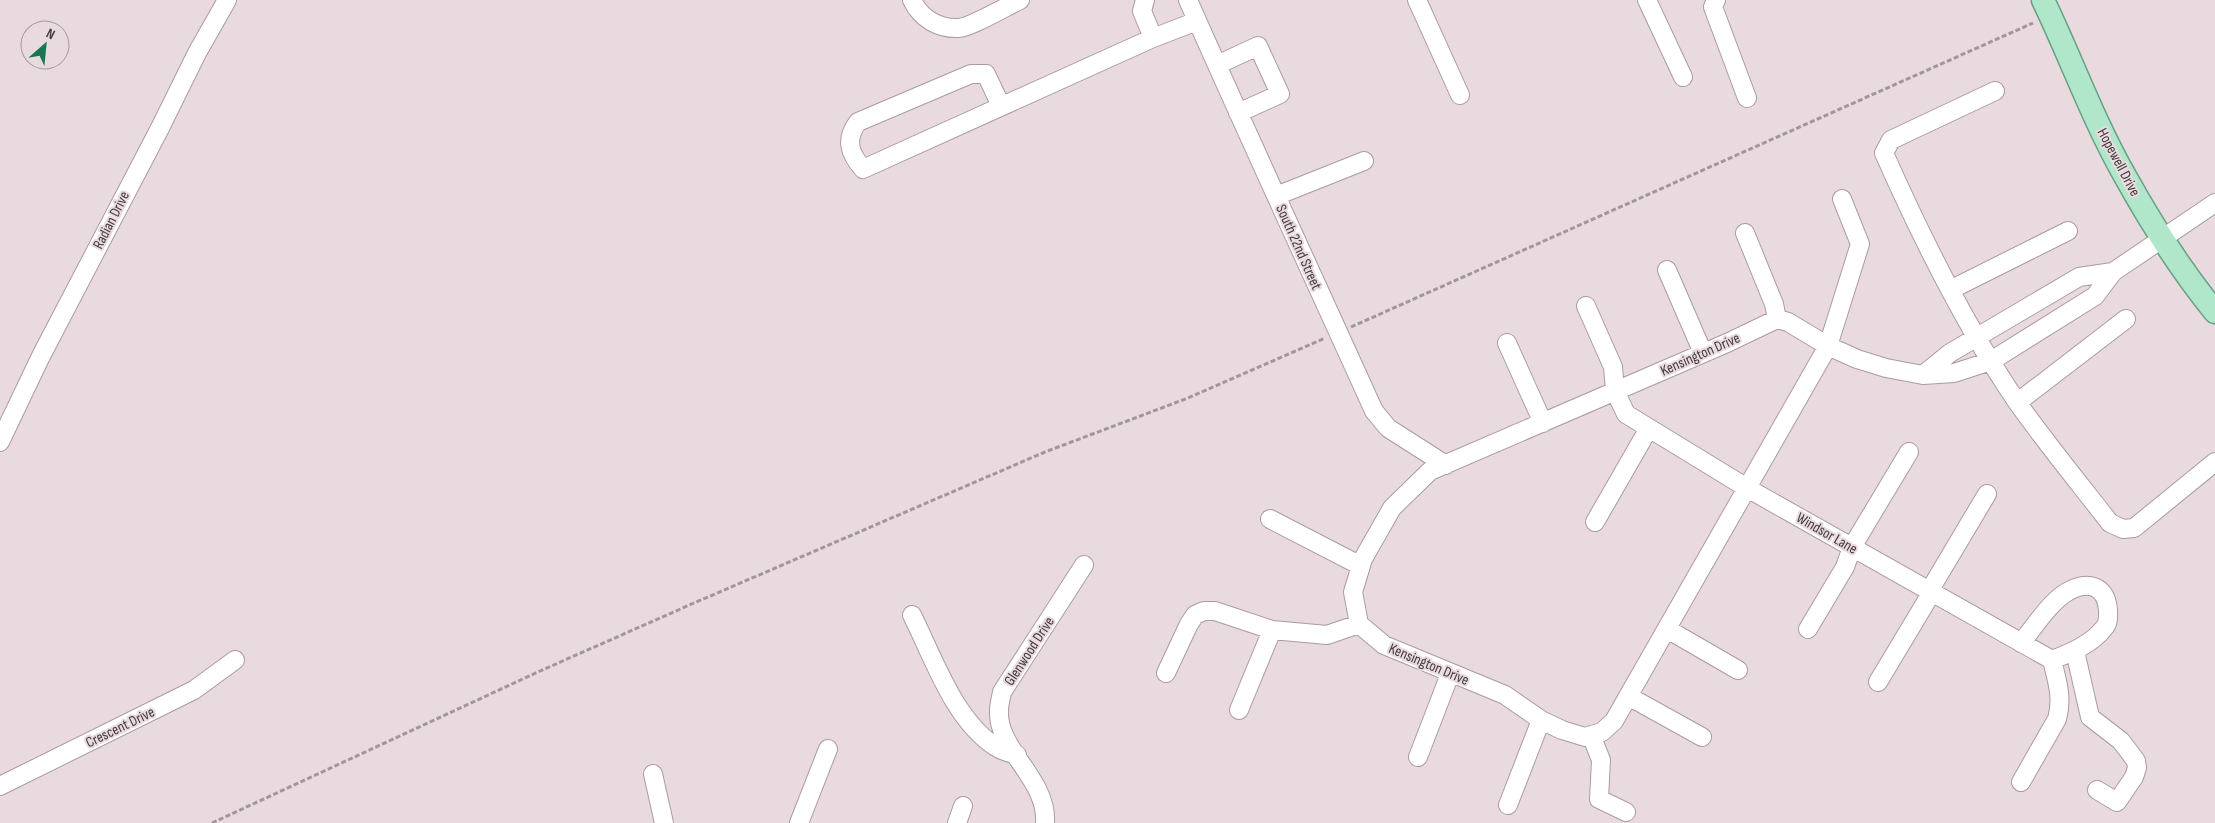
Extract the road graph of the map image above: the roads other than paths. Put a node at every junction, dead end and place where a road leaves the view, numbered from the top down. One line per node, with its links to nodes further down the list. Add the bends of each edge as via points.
1 (227, 0): 43 (street, Radian Drive, via 41,356)
2 (912, 0): 3 (street, via 926,19 936,25 961,28)
3 (1020, 0)
4 (1145, 0): 11 (street, via 1142,11)
5 (1188, 0): 10 (street, South 22nd Street)
6 (1417, 0): 15 (street)
7 (1647, 0): 13 (street)
8 (1716, 0): 16 (street, via 1713,7)
9 (2047, 7): 25 (main road, Hopewell Drive, via 2124,175)
10 (1198, 21): 11 (street); 12 (street, South 22nd Street)
11 (1154, 38): 17 (street)
12 (1217, 65): 18 (street, South 22nd Street); 18 (street, via 1258,46 1280,94)
13 (1683, 76)
14 (1995, 91): 28 (street, via 1891,140 1884,154)
15 (1460, 95)
16 (1747, 98)
17 (1001, 106): 17 (street, via 863,169 849,142 858,122 971,74 986,74)
18 (1238, 113): 20 (street, South 22nd Street)
19 (1364, 161): 20 (street)
20 (1276, 196): 46 (street, South 22nd Street, via 1374,410 1388,428)
21 (1842, 199): 35 (street, via 1860,244)
22 (2215, 203): 25 (street)
23 (2068, 231): 28 (street)
24 (1745, 233): 31 (street)
25 (2162, 238): 27 (street); 30 (main road, Hopewell Drive, via 2194,287)
26 (1667, 270): 36 (street)
27 (2113, 272): 33 (street, via 2079,277); 37 (street, via 2094,296)
28 (1950, 290): 33 (street)
29 (1586, 306): 39 (street, via 1613,367)
30 (2215, 312)
31 (1777, 318): 35 (street); 36 (street, Kensington Drive)
32 (2126, 319): 40 (street)
33 (1977, 338): 37 (street); 38 (street, via 1950,353)
34 (1507, 343): 41 (street)
35 (1828, 346): 38 (street, via 1886,368); 47 (street)
36 (1703, 353): 39 (street, Kensington Drive)
37 (1991, 361): 38 (street, via 1954,373); 40 (street)
38 (1923, 375)
39 (1615, 391): 41 (street, Kensington Drive); 42 (street, Windsor Lane, via 1626,414)
40 (2018, 402): 45 (street, via 2110,523 2123,529 2134,528)
41 (1543, 422): 46 (street, Kensington Drive)
42 (1649, 428): 47 (street, Windsor Lane); 50 (street)
43 (0, 442)
44 (1909, 452): 51 (street)
45 (2215, 462)
46 (1446, 465): 53 (street, Kensington Drive, via 1430,471 1392,508)
47 (1747, 488): 51 (street, Windsor Lane); 57 (street)
48 (1987, 494): 54 (street)
49 (1270, 520): 53 (street)
50 (1596, 522)
51 (1852, 547): 54 (street, Windsor Lane); 58 (street, via 1845,567)
52 (1084, 565): 74 (street, Glenwood Drive, via 1002,692 999,712 1004,734)
53 (1361, 566): 56 (street, Kensington Drive, via 1353,592)
54 (1931, 592): 60 (street, Windsor Lane); 67 (street)
55 (912, 615): 74 (street, via 959,710 997,748)
56 (1359, 624): 59 (street, via 1327,635); 66 (street, Kensington Drive, via 1384,645)
57 (1667, 629): 64 (street); 68 (street)
58 (1808, 629)
59 (1272, 630): 65 (street, via 1215,611 1204,611 1195,615 1189,624); 69 (street)
60 (2021, 643): 61 (street, via 2055,602 2080,586 2090,586 2099,590 2107,600 2108,620 2099,634); 63 (street, Windsor Lane)
61 (2075, 651): 63 (street); 79 (street, via 2090,717 2121,741 2136,761 2132,780 2117,802)
62 (235, 660): 78 (street, Crescent Drive, via 194,690)
63 (2052, 660): 77 (street, via 2061,698 2060,708)
64 (1738, 670)
65 (1166, 673)
66 (1450, 674): 70 (street, Kensington Drive, via 1505,696); 75 (street)
67 (1878, 682)
68 (1628, 696): 71 (street, via 1614,721 1602,732); 72 (street)
69 (1239, 710)
70 (1541, 720): 71 (street, Kensington Drive, via 1585,737); 80 (street)
71 (1591, 735): 82 (street, via 1601,760 1599,799)
72 (1702, 737)
73 (828, 749): 84 (street)
74 (1017, 755): 86 (street, Glenwood Drive, via 1039,790)
75 (1418, 757)
76 (653, 774): 83 (street)
77 (2022, 782)
78 (0, 786)
79 (2097, 790)
80 (1508, 805)
81 (963, 806): 85 (street)
82 (1626, 812)
83 (664, 823)
84 (799, 823)
85 (957, 823)
86 (1045, 823)

